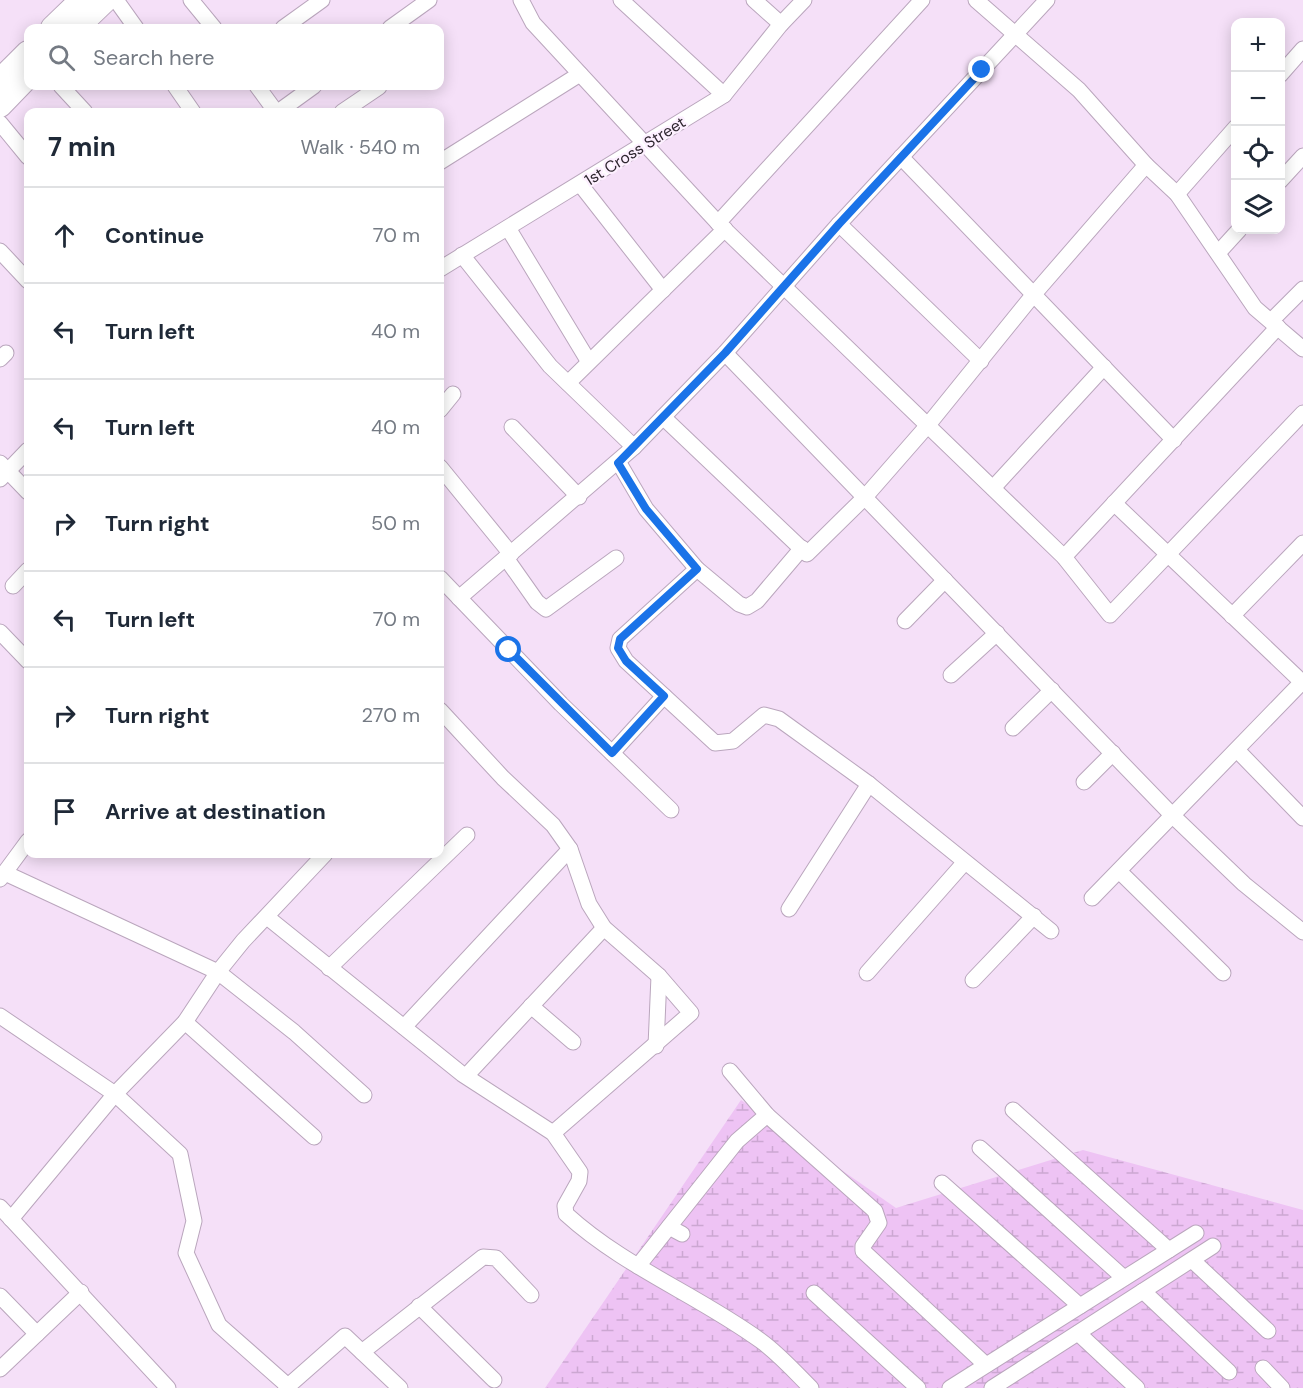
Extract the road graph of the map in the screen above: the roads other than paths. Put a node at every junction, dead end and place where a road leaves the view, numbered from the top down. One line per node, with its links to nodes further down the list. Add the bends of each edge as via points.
1 (82, 0): 14 (main road)
2 (105, 0): 15 (main road)
3 (116, 0): 16 (street)
4 (191, 0): 17 (street)
5 (322, 0): 18 (street)
6 (429, 0): 19 (street)
7 (521, 0): 25 (street, via 533,23)
8 (621, 0): 33 (street)
9 (754, 0): 20 (street)
10 (804, 0): 20 (street, 1st Cross Street)
11 (922, 0): 52 (street)
12 (976, 0): 21 (street)
13 (1047, 0): 21 (street)
14 (57, 24)
15 (80, 24)
16 (133, 24)
17 (211, 24)
18 (289, 24)
19 (396, 24)
20 (781, 24): 33 (street, 1st Cross Street)
21 (1014, 35): 45 (street); 47 (street, via 1079,90)
22 (1303, 49): 24 (street)
23 (24, 57): 27 (main road)
24 (1284, 72)
25 (580, 74): 42 (street); 46 (street)
26 (24, 80): 34 (main road)
27 (0, 81)
28 (65, 90): 35 (street)
29 (179, 90): 36 (street)
30 (260, 90): 37 (street)
31 (308, 90): 38 (street)
32 (375, 90): 39 (street)
33 (724, 95): 42 (street, 1st Cross Street)
34 (0, 105)
35 (81, 108)
36 (190, 108)
37 (274, 108)
38 (283, 108)
39 (348, 108)
40 (0, 123): 43 (street)
41 (1231, 133): 50 (street)
42 (646, 145): 49 (street, 1st Cross Street); 52 (street)
43 (24, 152)
44 (1303, 156): 48 (street)
45 (901, 158): 51 (street); 63 (street)
46 (444, 159)
47 (1146, 165): 50 (street); 63 (street)
48 (1283, 180)
49 (580, 184): 53 (street, 1st Cross Street); 62 (street)
50 (1178, 194): 56 (street)
51 (839, 224): 60 (street); 67 (street)
52 (721, 226): 60 (street); 62 (street)
53 (508, 228): 57 (street, 1st Cross Street); 68 (street)
54 (1235, 234): 56 (street)
55 (0, 251): 59 (street)
56 (1218, 253): 64 (street, via 1255,308)
57 (462, 255): 58 (street, 1st Cross Street); 70 (street, via 550,366)
58 (444, 266)
59 (24, 277)
60 (785, 285): 66 (street); 75 (street)
61 (1303, 289): 64 (street)
62 (663, 290): 68 (street)
63 (1034, 294): 67 (street); 69 (street)
64 (1274, 324): 65 (street); 77 (street)
65 (1303, 349)
66 (725, 353): 74 (street); 86 (street)
67 (981, 361): 75 (street)
68 (589, 362): 70 (street)
69 (1104, 368): 77 (street); 83 (street)
70 (568, 383): 78 (street)
71 (453, 394): 72 (street)
72 (444, 405)
73 (1303, 413): 90 (street)
74 (663, 417): 78 (street); 89 (street)
75 (928, 425): 83 (street); 86 (street)
76 (512, 427): 85 (street)
77 (1174, 440): 87 (street)
78 (634, 447): 80 (street)
79 (24, 453): 81 (street)
80 (618, 463): 85 (street); 94 (street, via 646,509)
81 (3, 471): 84 (street)
82 (444, 472): 91 (street)
83 (993, 488): 92 (street)
84 (24, 489)
85 (579, 497): 91 (street)
86 (865, 497): 89 (street, via 807,554); 96 (street)
87 (1114, 503): 90 (street); 92 (street)
88 (1303, 543): 100 (street)
89 (802, 548): 94 (street, via 757,601 747,607)
90 (1168, 555): 92 (street, via 1110,615); 100 (street)
91 (508, 556): 93 (street, via 537,602 546,609); 99 (street)
92 (1064, 556)
93 (616, 558)
94 (697, 569): 108 (street, via 620,639 618,648 626,661)
95 (24, 574): 98 (street)
96 (945, 580): 101 (street); 103 (street)
97 (444, 582): 99 (street)
98 (13, 586)
99 (459, 598): 112 (street)
100 (1232, 616): 106 (street)
101 (905, 621)
102 (0, 632): 104 (street)
103 (997, 633): 105 (street); 107 (street)
104 (24, 657)
105 (951, 675)
106 (1303, 682): 111 (street)
107 (1052, 690): 110 (street); 113 (street)
108 (664, 696): 112 (street); 115 (street, via 715,743 732,741 758,717 770,715)
109 (444, 714): 121 (street, via 553,825)
110 (1013, 728)
111 (1237, 750): 117 (street); 118 (street)
112 (612, 753): 116 (street)
113 (1113, 753): 114 (street); 117 (street)
114 (1084, 782)
115 (869, 784): 125 (street); 129 (street)
116 (671, 810)
117 (1173, 816): 126 (street); 134 (street, via 1244,884)
118 (1303, 818)
119 (467, 835): 122 (street)
120 (24, 846): 127 (street)
121 (570, 849): 132 (street, via 589,904); 144 (street)
122 (444, 857)
123 (321, 858): 130 (street)
124 (443, 858): 135 (street)
125 (964, 863): 131 (street); 137 (street)
126 (1119, 871): 128 (street); 138 (street)
127 (2, 876): 136 (street)
128 (1092, 898)
129 (789, 909)
130 (267, 916): 135 (street); 136 (street)
131 (1034, 916): 133 (street); 140 (street)
132 (604, 928): 139 (street); 141 (street)
133 (1051, 931)
134 (1303, 932)
135 (329, 968): 144 (street)
136 (218, 972): 143 (street); 150 (street, via 294,1032)
137 (867, 972)
138 (1223, 973)
139 (659, 976): 146 (street); 146 (street, via 692,1013)
140 (973, 980)
141 (531, 1006): 145 (street); 148 (street)
142 (0, 1016): 149 (street)
143 (185, 1022): 149 (street); 154 (street)
144 (404, 1027): 148 (street)
145 (573, 1042)
146 (656, 1046): 153 (street)
147 (730, 1071): 152 (street)
148 (466, 1076): 153 (street)
149 (115, 1094): 158 (street); 183 (street, via 180,1154 194,1221 186,1253 219,1325)
150 (364, 1095)
151 (1013, 1110): 161 (street)
152 (767, 1115): 163 (street, via 737,1141 676,1231); 176 (street, via 875,1211 879,1223 863,1251)
153 (554, 1133): 163 (street, via 580,1172 565,1206 566,1214)
154 (314, 1137)
155 (980, 1148): 164 (street)
156 (942, 1183): 171 (street)
157 (0, 1207): 158 (street)
158 (11, 1219): 166 (street)
159 (1196, 1233): 161 (street)
160 (1213, 1246): 162 (street)
161 (1169, 1250): 164 (street)
162 (1192, 1260): 165 (street); 172 (street)
163 (638, 1266): 186 (street, via 762,1341)
164 (1124, 1278): 171 (street)
165 (1143, 1291): 173 (street); 179 (street)
166 (81, 1292): 174 (street); 184 (street)
167 (814, 1293): 187 (street)
168 (531, 1295): 170 (street, via 496,1258 489,1256)
169 (0, 1296): 174 (street)
170 (420, 1306): 175 (street); 180 (street)
171 (1080, 1306): 176 (street)
172 (1268, 1331)
173 (1078, 1333): 182 (street); 189 (street)
174 (37, 1334): 178 (street)
175 (362, 1352): 183 (street, via 345,1336); 185 (street)
176 (986, 1365): 181 (street)
177 (1263, 1368): 190 (street)
178 (0, 1369)
179 (1229, 1372)
180 (494, 1380)
181 (971, 1383): 188 (street)
182 (999, 1386)
183 (287, 1387)
184 (168, 1388)
185 (400, 1388)
186 (811, 1388)
187 (918, 1388)
188 (950, 1388)
189 (1137, 1388)
190 (1282, 1388)

